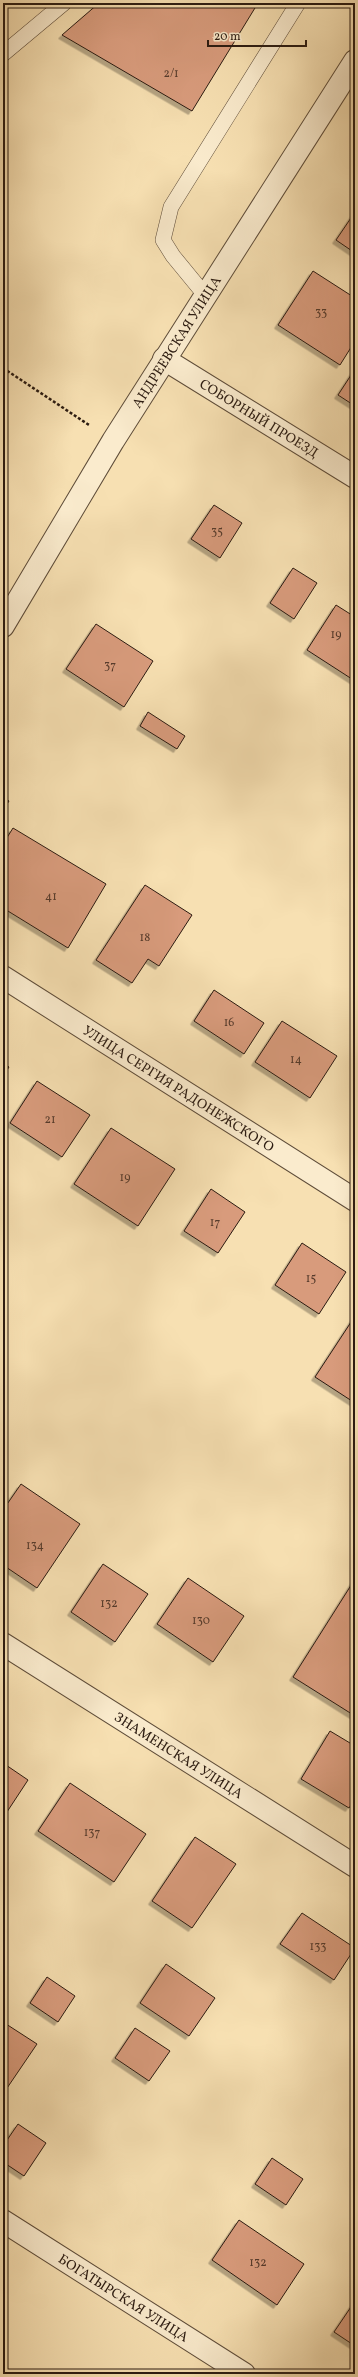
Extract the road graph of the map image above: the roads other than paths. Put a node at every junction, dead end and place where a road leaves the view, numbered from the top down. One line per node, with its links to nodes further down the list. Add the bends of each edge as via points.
1 (64, 3): 3 (lane)
2 (298, 3): 5 (lane, via 171,207 163,240)
3 (3, 54)
4 (355, 61): 5 (street, АНДРЕЕВСКАЯ УЛИЦА)
5 (205, 295): 6 (street, АНДРЕЕВСКАЯ УЛИЦА)
6 (164, 359): 7 (street, СОБОРНЫЙ ПРОЕЗД); 8 (street, АНДРЕЕВСКАЯ УЛИЦА)
7 (355, 477)
8 (3, 626)
9 (3, 977): 10 (street, УЛИЦА СЕРГИЯ РАДОНЕЖСКОГО)
10 (355, 1200)
11 (3, 1644): 12 (street, ЗНАМЕНСКАЯ УЛИЦА)
12 (355, 1866)
13 (3, 2221): 14 (street, БОГАТЫРСКАЯ УЛИЦА)
14 (244, 2374)

